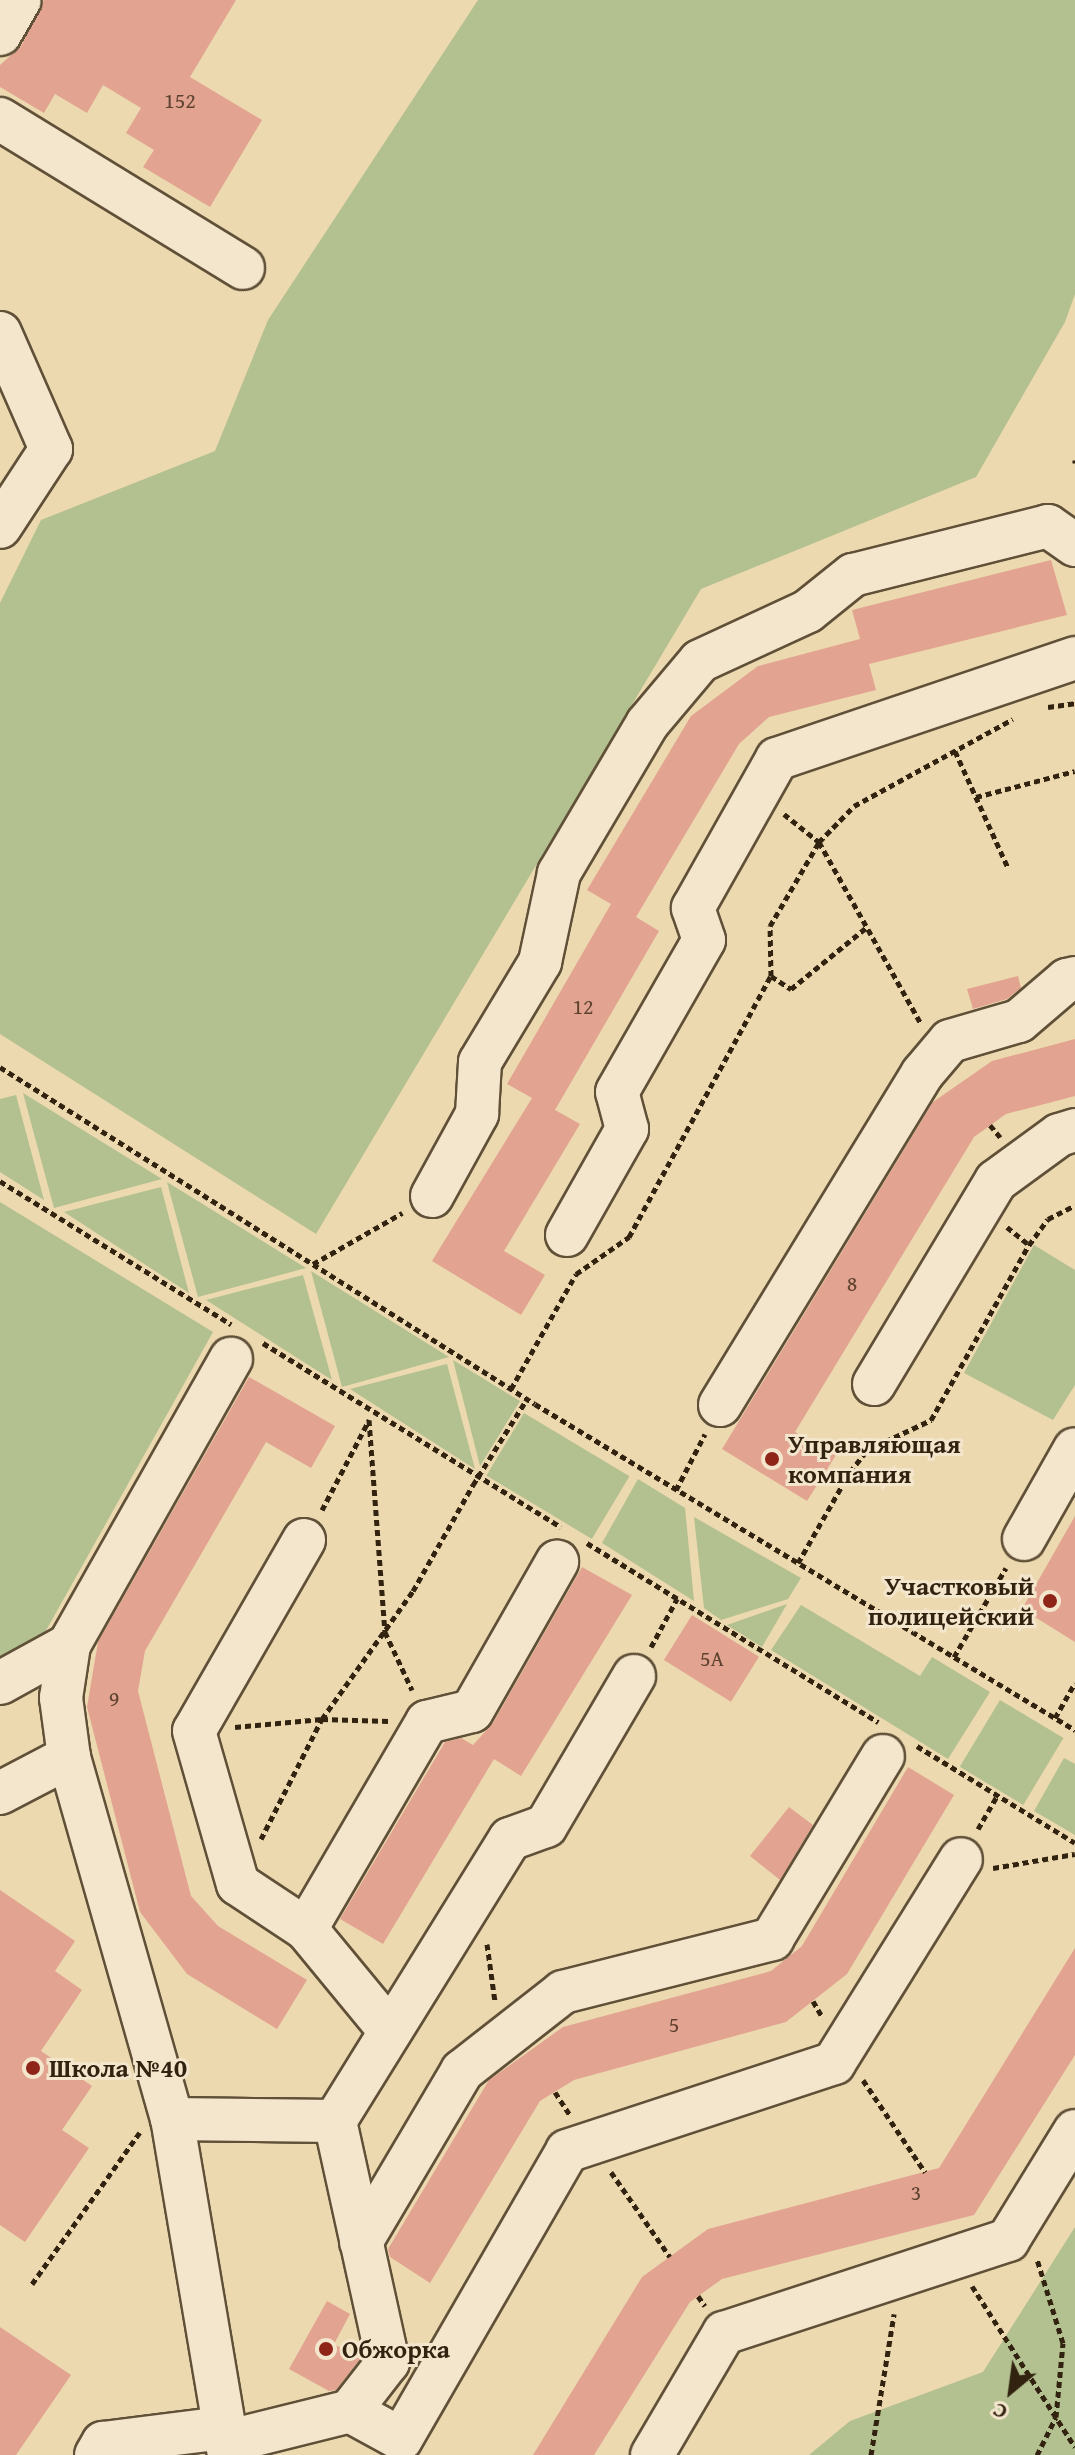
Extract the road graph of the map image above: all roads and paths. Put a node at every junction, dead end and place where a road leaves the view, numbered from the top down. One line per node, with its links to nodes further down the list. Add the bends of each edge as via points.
1 (20, 0): 2 (lane)
2 (0, 34)
3 (0, 119): 4 (lane)
4 (243, 268)
5 (0, 333): 6 (lane, via 51,449)
6 (0, 527)
7 (1075, 545): 24 (lane, via 1048,526 853,575 808,611 700,661 647,724 559,873 540,962 480,1062 477,1114)
8 (1075, 658): 14 (lane, via 777,759)
9 (1075, 703): 10 (path)
10 (1044, 708)
11 (1015, 718): 12 (path)
12 (955, 751): 15 (path); 16 (path, via 854,806)
13 (1075, 771): 15 (path)
14 (758, 793): 16 (path); 26 (lane, via 693,908 704,940 617,1092 627,1129)
15 (976, 797): 17 (path)
16 (819, 842): 18 (path); 19 (path, via 770,926)
17 (1008, 868)
18 (867, 927): 19 (path, via 791,989); 21 (path)
19 (771, 976): 30 (path, via 629,1237 576,1274)
20 (1075, 978): 21 (lane, via 1019,1021 950,1041)
21 (938, 1054): 32 (lane)
22 (0, 1067): 27 (path)
23 (1075, 1130): 29 (lane, via 1059,1135 996,1181)
24 (432, 1196): 27 (path)
25 (1075, 1205): 41 (path, via 1048,1219 1029,1245 931,1420 867,1450)
26 (567, 1235)
27 (313, 1264): 30 (path)
28 (231, 1359): 44 (lane)
29 (874, 1384)
30 (511, 1389): 31 (path)
31 (527, 1399): 36 (path); 43 (path)
32 (720, 1405): 36 (path)
33 (373, 1411): 34 (path)
34 (369, 1420): 39 (path); 43 (path)
35 (1075, 1449): 38 (lane)
36 (676, 1490): 41 (path)
37 (516, 1500): 40 (path)
38 (1024, 1539): 45 (path)
39 (304, 1540): 53 (lane)
40 (571, 1546): 42 (path); 51 (lane, via 472,1711)
41 (798, 1563): 45 (path)
42 (677, 1599): 46 (path); 54 (path)
43 (385, 1632): 50 (path); 51 (path)
44 (69, 1645): 47 (lane); 55 (lane, via 61,1698)
45 (954, 1657): 49 (path)
46 (634, 1676): 61 (lane, via 546,1826 510,1839)
47 (0, 1683)
48 (1075, 1683): 49 (path)
49 (1055, 1718): 52 (path)
50 (322, 1719): 51 (path); 53 (path); 60 (path)
51 (427, 1722): 62 (lane)
52 (1075, 1730)
53 (194, 1731): 60 (lane)
54 (893, 1742): 57 (path); 65 (lane, via 772,1939 563,1992)
55 (69, 1757): 56 (lane); 69 (lane)
56 (0, 1793)
57 (1075, 1843)
58 (1075, 1854): 59 (path)
59 (956, 1867): 66 (lane)
60 (238, 1884): 62 (lane)
61 (479, 1888): 64 (lane); 65 (path)
62 (306, 1929): 64 (lane)
63 (813, 2001): 66 (path)
64 (390, 2031): 67 (lane)
65 (501, 2041): 72 (lane, via 462,2071)
66 (843, 2049): 70 (path); 76 (lane, via 834,2063 567,2151 401,2439)
67 (335, 2121): 69 (lane); 72 (lane)
68 (1075, 2131): 71 (lane)
69 (158, 2133): 75 (path, via 140,2132); 78 (lane)
70 (925, 2172)
71 (1023, 2216): 73 (lane, via 1008,2240); 77 (path, via 1063,2343)
72 (361, 2242): 76 (lane, via 388,2362)
73 (954, 2258): 74 (lane); 77 (path)
74 (894, 2277): 81 (lane, via 724,2333); 82 (path, via 894,2332)
75 (32, 2284)
76 (350, 2411): 78 (lane)
77 (1056, 2417): 79 (path); 83 (path)
78 (226, 2442): 80 (lane, via 103,2443)
79 (1075, 2447)
80 (96, 2455)
81 (652, 2455)
82 (871, 2455)
83 (1037, 2455)

